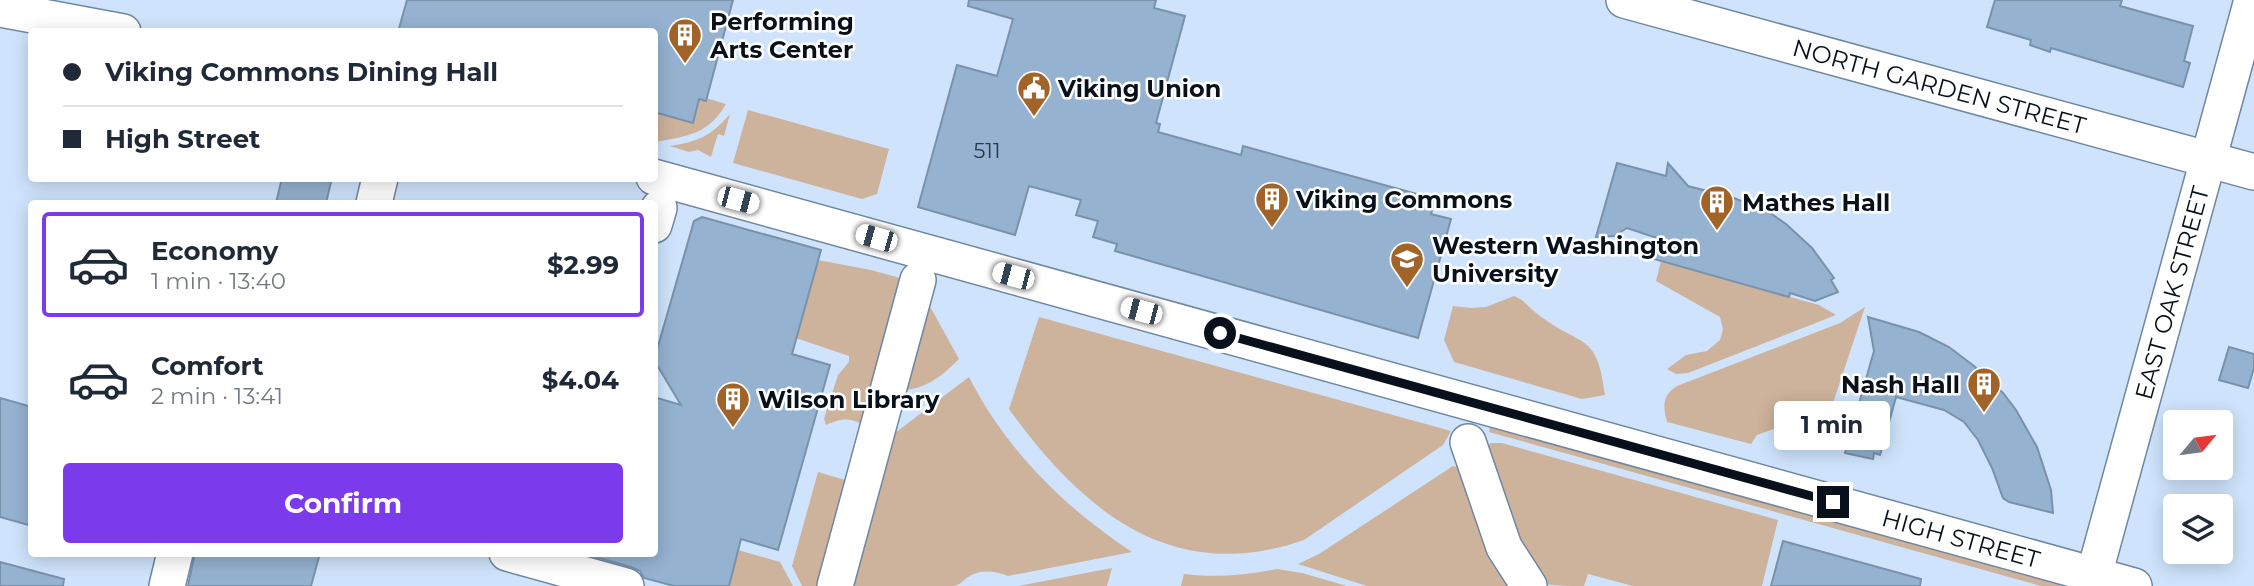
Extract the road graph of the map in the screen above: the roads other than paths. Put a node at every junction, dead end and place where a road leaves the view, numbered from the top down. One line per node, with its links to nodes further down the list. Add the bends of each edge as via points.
1 (65, 0): 6 (street)
2 (1624, 0): 7 (street, NORTH GARDEN STREET)
3 (2252, 0): 7 (street, EAST OAK STREET)
4 (0, 9): 5 (street)
5 (104, 28)
6 (107, 28)
7 (2208, 159): 8 (street, NORTH GARDEN STREET); 16 (street, EAST OAK STREET)
8 (2254, 172)
9 (379, 182): 10 (street)
10 (375, 200)
11 (658, 205): 16 (street, HIGH STREET)
12 (918, 280): 19 (street)
13 (1468, 442): 20 (street, via 1504,547)
14 (174, 557): 17 (street)
15 (521, 557): 18 (street)
16 (2093, 580): 21 (street, HIGH STREET)
17 (167, 586)
18 (626, 586)
19 (835, 586)
20 (1529, 586)
21 (2134, 586)

